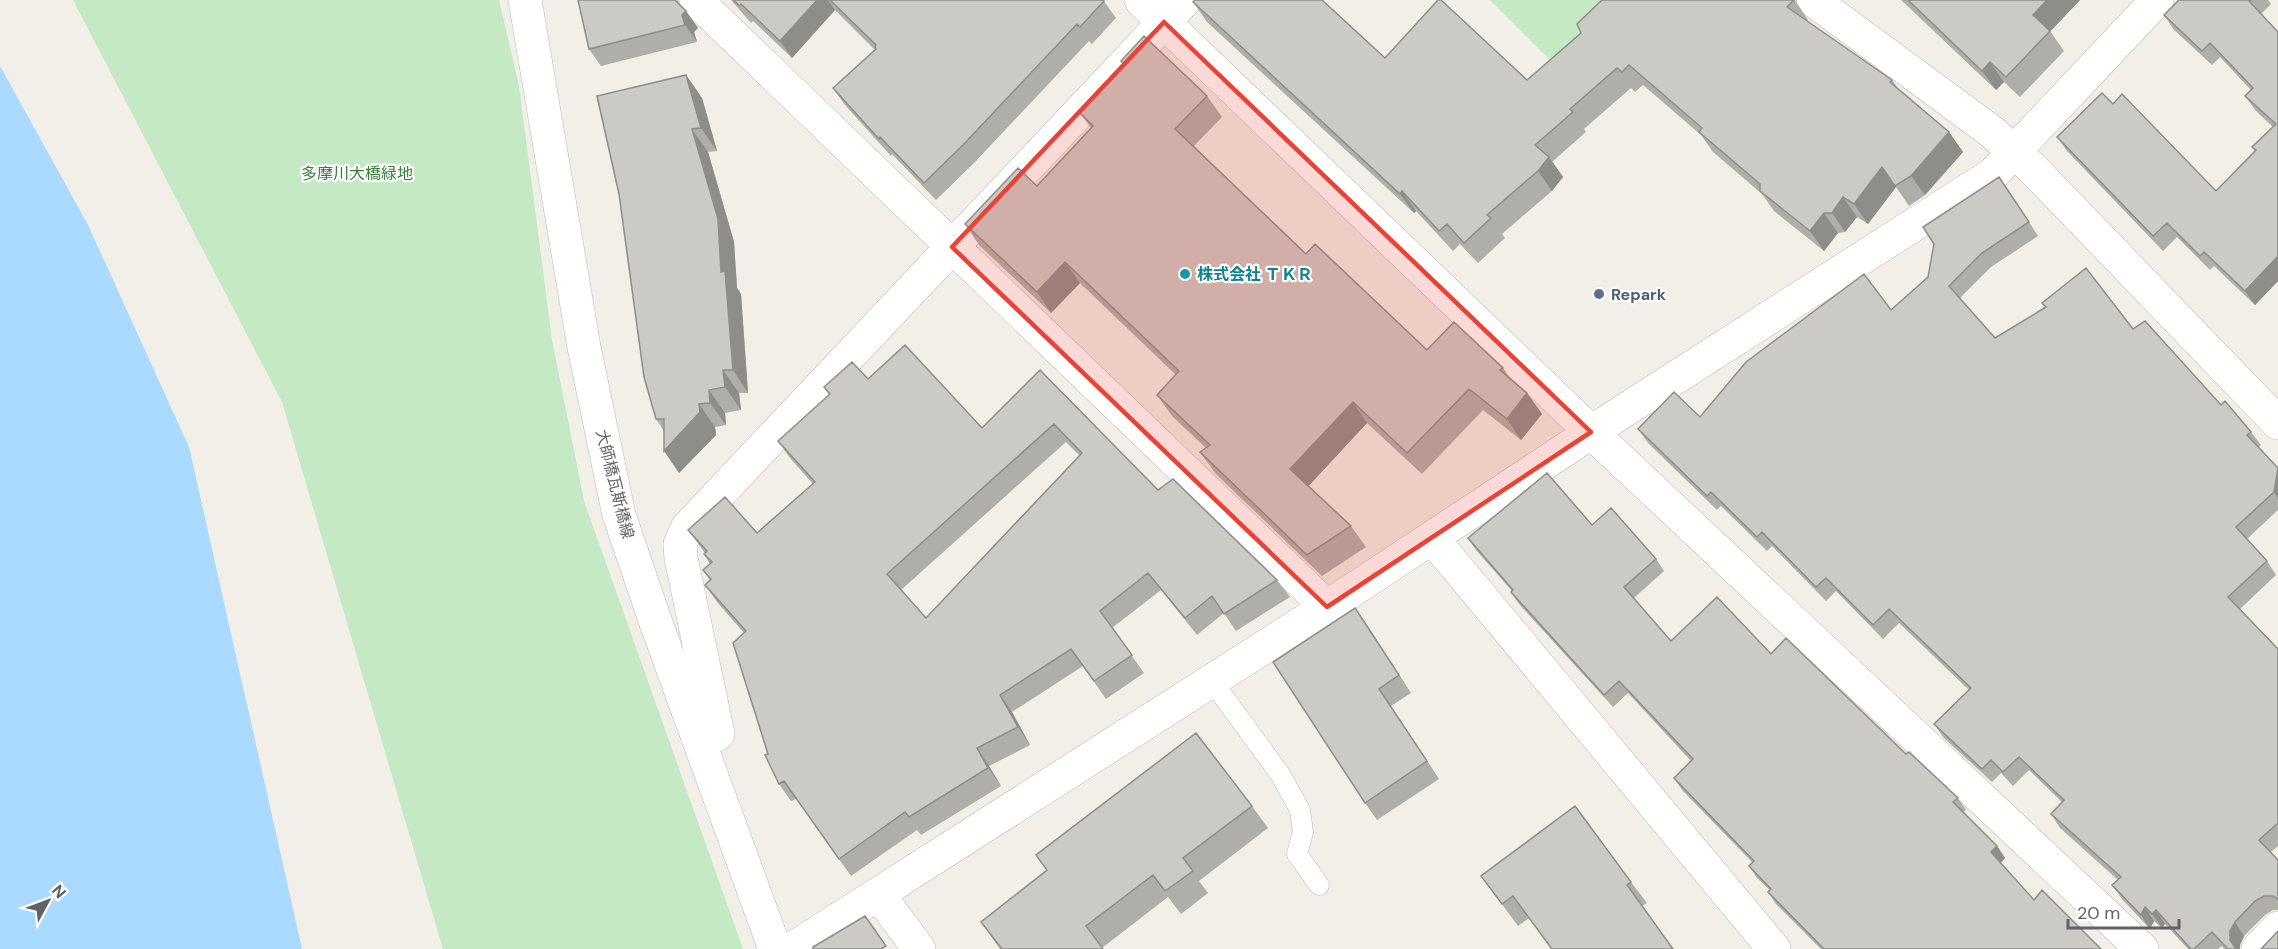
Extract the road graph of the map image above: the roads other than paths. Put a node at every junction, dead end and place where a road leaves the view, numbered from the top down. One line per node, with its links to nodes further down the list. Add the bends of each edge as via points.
1 (525, 0): 13 (street, 大師橋瓦斯橋線, via 584,347 620,515)
2 (696, 0): 7 (street)
3 (1813, 0): 6 (street)
4 (2157, 0): 6 (street)
5 (1163, 7): 7 (street); 9 (street)
6 (2013, 151): 8 (street); 9 (street, via 1993,174)
7 (952, 247): 11 (street); 13 (street, via 687,528 680,544 681,558 718,734)
8 (2278, 423)
9 (1591, 432): 10 (street); 21 (street)
10 (1432, 539): 11 (street); 20 (street)
11 (1327, 607): 12 (street)
12 (1212, 681): 14 (lane, via 1280,774 1300,810 1303,832 1297,854); 15 (street)
13 (700, 741): 17 (street, 大師橋瓦斯橋線)
14 (1319, 885)
15 (879, 895): 18 (street); 19 (street)
16 (2278, 928): 22 (street)
17 (775, 949)
18 (792, 949)
19 (919, 949)
20 (1774, 949)
21 (2142, 949)
22 (2258, 949)

